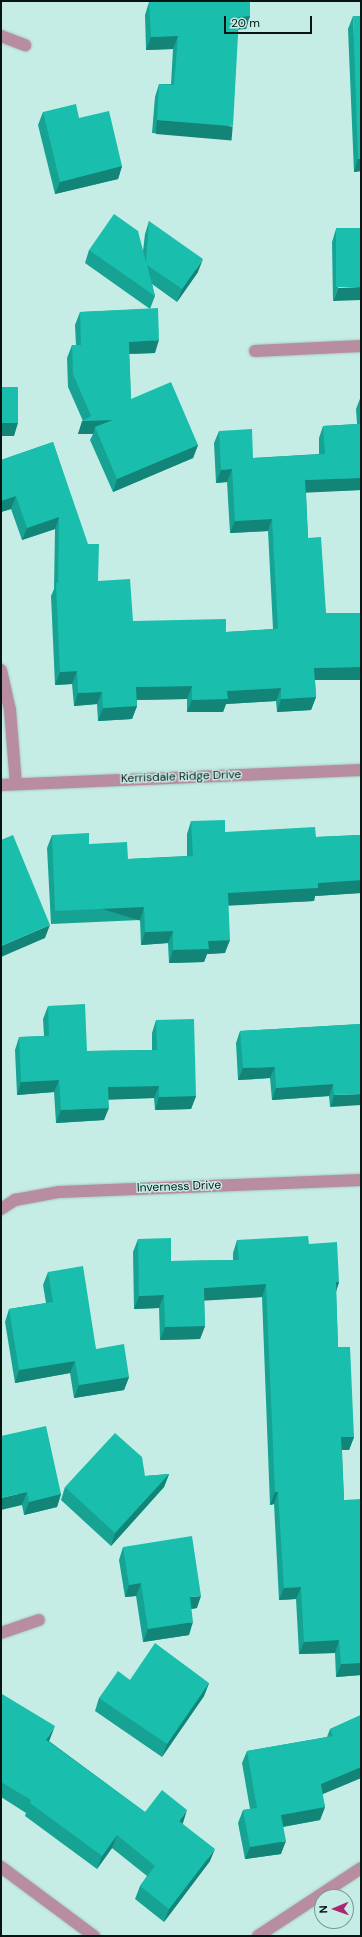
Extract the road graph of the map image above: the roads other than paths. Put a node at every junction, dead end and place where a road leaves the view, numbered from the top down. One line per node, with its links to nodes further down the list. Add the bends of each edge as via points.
1 (1, 36): 2 (street)
2 (25, 45)
3 (361, 346): 4 (street)
4 (255, 351)
5 (1, 670): 7 (street, via 10,710)
6 (361, 770): 7 (street, Kerrisdale Ridge Drive)
7 (16, 784): 8 (street, Kerrisdale Ridge Drive)
8 (1, 785)
9 (361, 1180): 10 (street, Inverness Drive, via 59,1192 15,1200)
10 (1, 1209)
11 (40, 1620): 12 (street)
12 (1, 1633)
13 (1, 1868): 15 (street)
14 (361, 1868): 16 (street)
15 (94, 1936)
16 (258, 1936)

